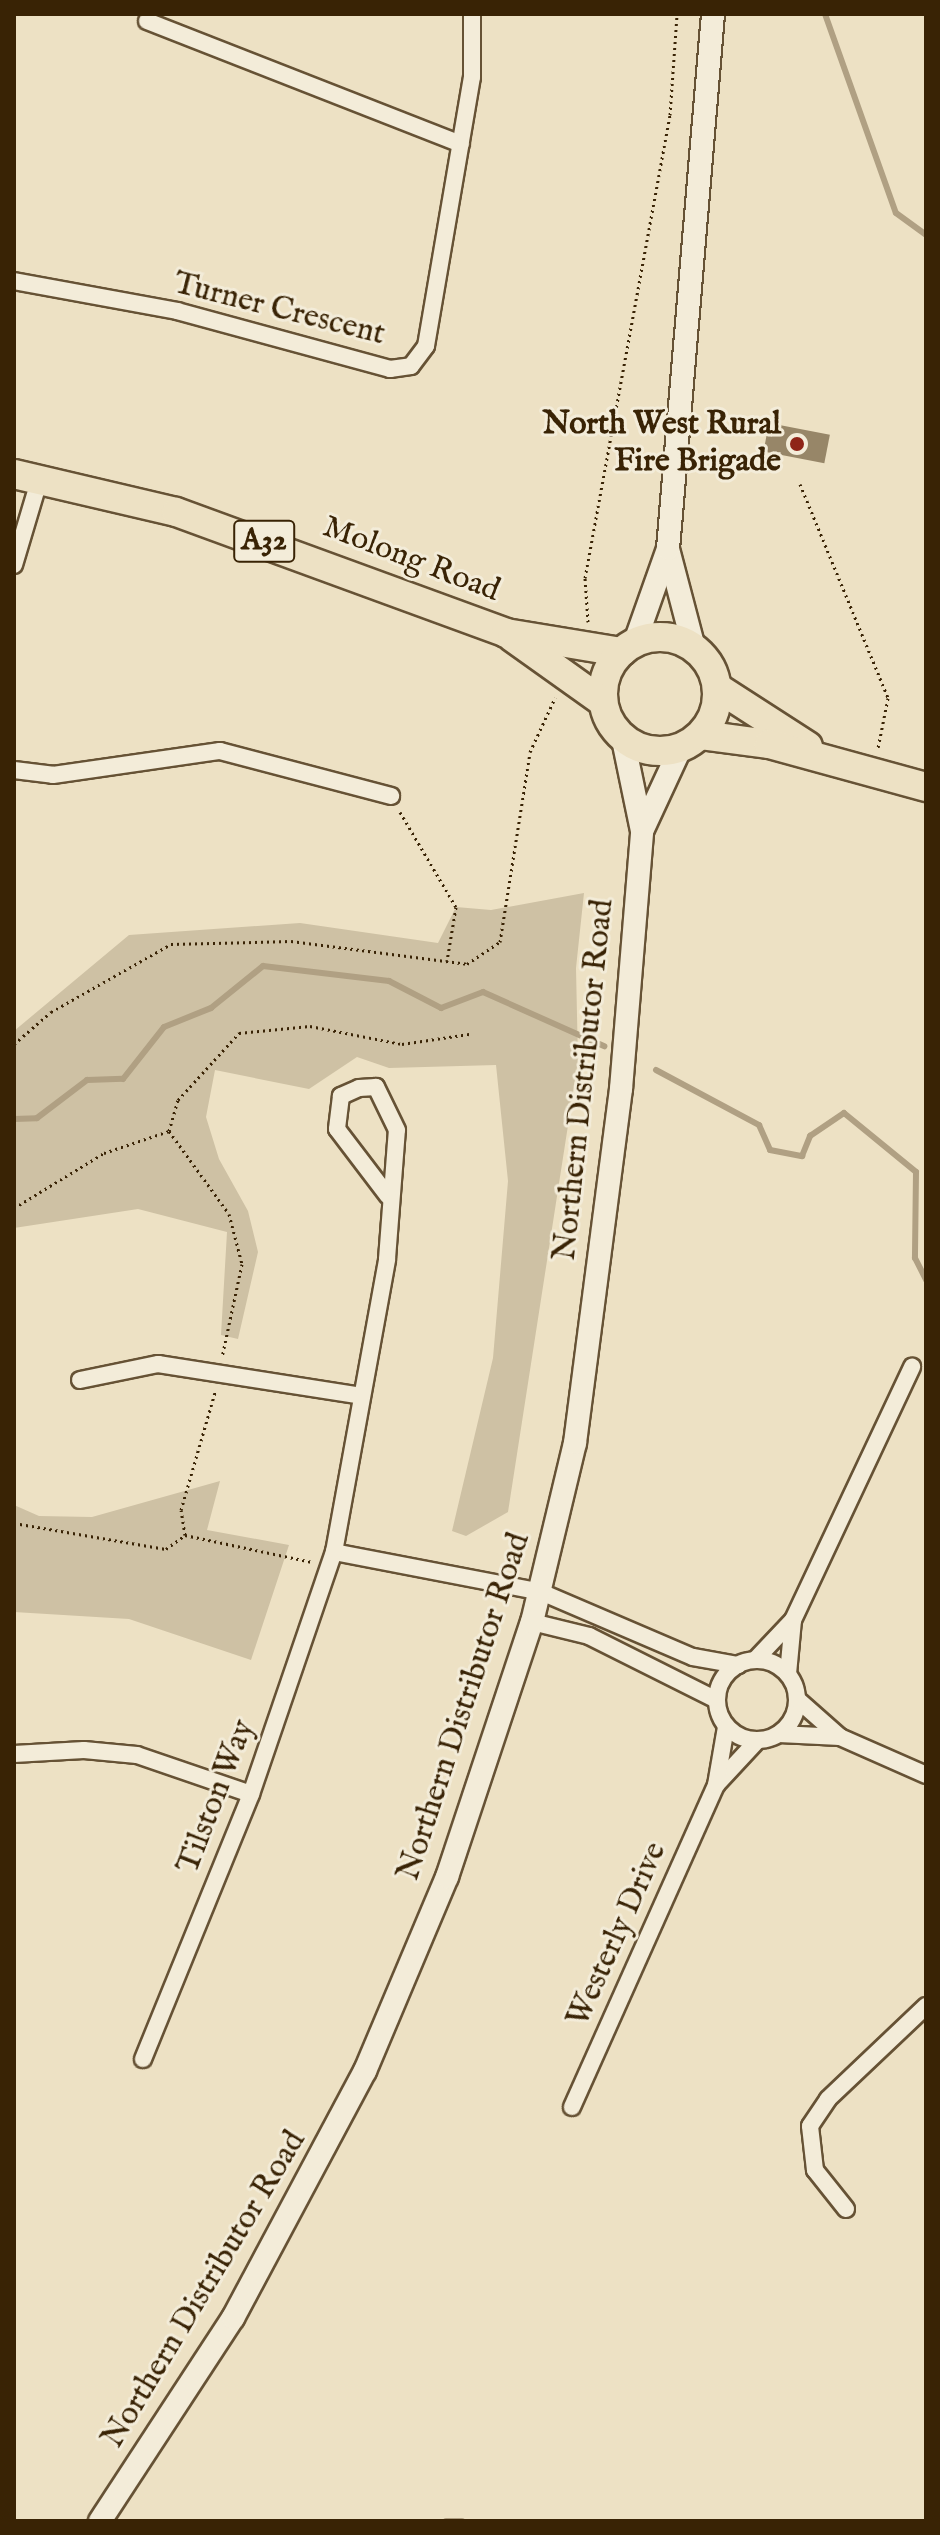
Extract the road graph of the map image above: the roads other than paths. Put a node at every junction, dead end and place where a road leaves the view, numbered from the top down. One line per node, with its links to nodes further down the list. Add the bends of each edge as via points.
1 (472, 14): 4 (street, Turner Crescent, via 472,77)
2 (713, 14): 7 (main road)
3 (147, 21): 4 (street)
4 (461, 144): 5 (street, Turner Crescent, via 426,346 411,366 390,369 177,311)
5 (14, 281)
6 (27, 476): 8 (street); 9 (highway, Molong Road / A32, via 247,535)
7 (668, 549): 10 (main road); 11 (main road)
8 (14, 565)
9 (506, 633): 10 (highway, Molong Road / A32); 13 (highway, Molong Road / A32)
10 (628, 647): 11 (highway, A32, via 672,638); 13 (highway, via 605,677)
11 (694, 648): 12 (highway, via 709,663)
12 (718, 688): 15 (highway, via 714,715); 16 (highway)
13 (603, 702): 14 (highway, A32)
14 (623, 739): 15 (highway, via 649,751); 20 (main road, Northern Distributor Road)
15 (691, 742): 16 (highway); 20 (main road, Northern Distributor Road)
16 (825, 757): 18 (highway)
17 (14, 770): 19 (street, via 53,775 220,751)
18 (926, 787)
19 (391, 796)
20 (642, 831): 26 (main road, Northern Distributor Road, via 621,1089 583,1395)
21 (388, 1196): 21 (street, Tilston Way, via 337,1129 341,1096 359,1088 376,1087 397,1130); 24 (street, Tilston Way, via 387,1259)
22 (912, 1367): 27 (street)
23 (80, 1380): 24 (street, via 158,1364)
24 (362, 1396): 25 (street, Tilston Way)
25 (331, 1559): 26 (street); 41 (street, Tilston Way)
26 (541, 1592): 28 (main road, Northern Distributor Road); 30 (street, via 693,1657)
27 (793, 1620): 29 (street); 31 (street)
28 (532, 1622): 33 (street, via 589,1636); 46 (main road, Northern Distributor Road, via 447,1877 365,2071 240,2306)
29 (755, 1660): 30 (street); 31 (street)
30 (738, 1665): 33 (street, via 726,1674)
31 (788, 1674): 32 (street)
32 (797, 1699): 35 (street, via 793,1718); 36 (street)
33 (717, 1700): 34 (street)
34 (726, 1727): 37 (street); 40 (street, Westerly Drive)
35 (779, 1734): 36 (street); 37 (street)
36 (840, 1737): 39 (street)
37 (757, 1741): 40 (street, Westerly Drive)
38 (14, 1754): 41 (street, via 137,1755)
39 (926, 1775)
40 (716, 1785): 44 (street, Westerly Drive)
41 (251, 1794): 43 (street, Tilston Way)
42 (926, 2006): 45 (street, via 828,2099 810,2126 815,2170)
43 (143, 2059)
44 (572, 2107)
45 (846, 2209)
46 (100, 2521)

